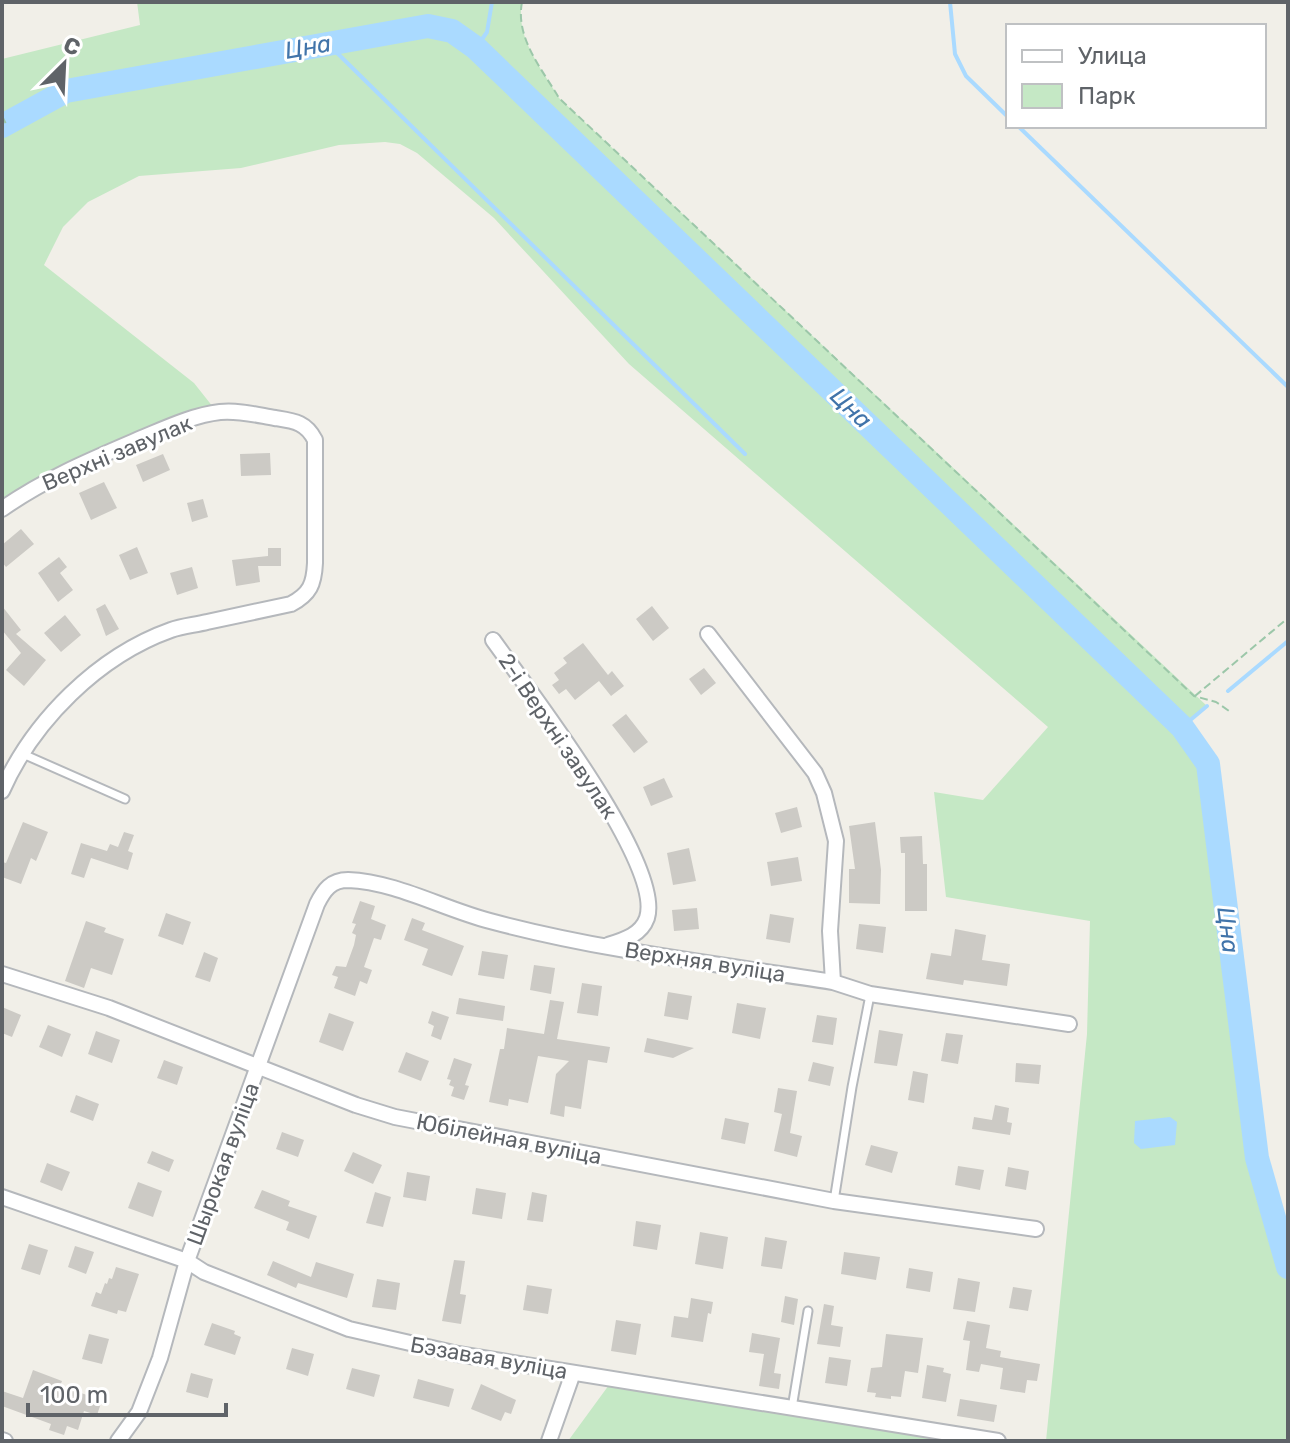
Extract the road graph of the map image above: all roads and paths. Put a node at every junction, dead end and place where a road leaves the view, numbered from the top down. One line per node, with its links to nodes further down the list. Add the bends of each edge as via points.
1 (522, 2): 8 (path, via 525,40 559,98)
2 (2, 116): 3 (path)
3 (6, 124)
4 (2, 509): 10 (street, Верхні завулак, via 88,460 217,412 298,422 315,440 315,572 303,598 171,630 121,655 73,691)
5 (1288, 618): 8 (path)
6 (708, 634): 16 (street, via 815,773 824,793 836,841 830,931)
7 (493, 640): 14 (street, 2-і Верхні завулак, via 586,771 645,883 646,921 626,939)
8 (1194, 696): 9 (path)
9 (1232, 713)
10 (23, 754): 11 (street, Верхні завулак); 12 (lane)
11 (2, 791)
12 (125, 799)
13 (346, 880): 14 (street, Верхняя вуліца, via 489,921); 19 (street, Шырокая вуліца, via 325,889 317,904)
14 (604, 946): 16 (street, Верхняя вуліца)
15 (2, 974): 19 (street, Юбілейная вуліца, via 109,1008)
16 (833, 982): 17 (street, Верхняя вуліца)
17 (870, 994): 18 (street, Верхняя вуліца); 21 (lane)
18 (1069, 1024)
19 (259, 1067): 21 (street, Юбілейная вуліца, via 395,1117); 23 (street, Шырокая вуліца)
20 (2, 1197): 23 (street, Бэзавая вуліца)
21 (834, 1201): 22 (street, Юбілейная вуліца)
22 (1036, 1229)
23 (187, 1261): 25 (street, Бэзавая вуліца, via 363,1333); 27 (street, Шырокая вуліца, via 160,1358 139,1412)
24 (808, 1311): 26 (lane)
25 (573, 1373): 26 (street, Бэзавая вуліца); 28 (street)
26 (792, 1408): 29 (street, Бэзавая вуліца)
27 (118, 1441)
28 (549, 1441)
29 (998, 1441)

